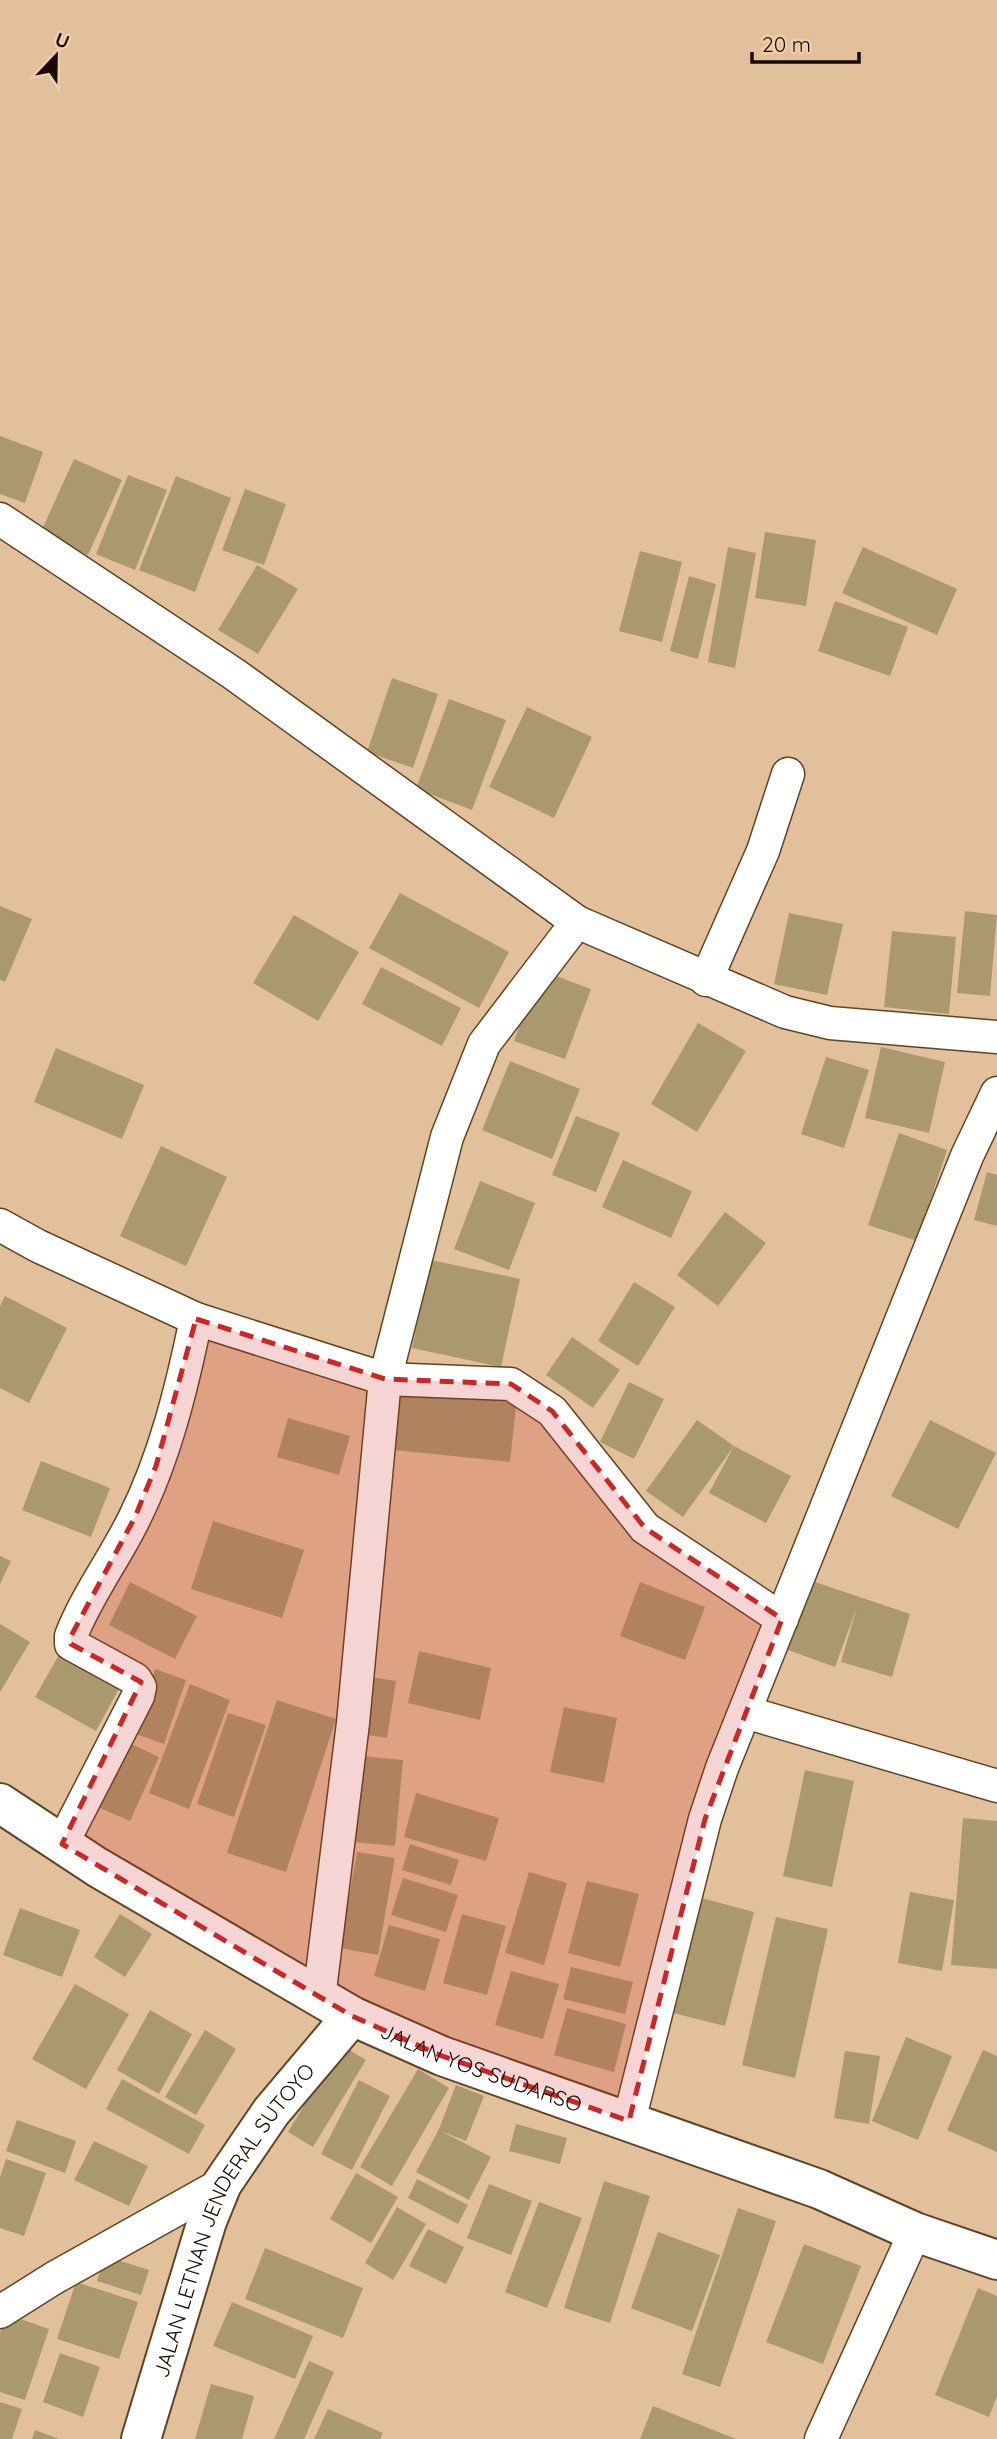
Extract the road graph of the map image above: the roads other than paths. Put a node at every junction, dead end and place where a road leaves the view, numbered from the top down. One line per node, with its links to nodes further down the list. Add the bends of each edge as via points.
1 (0, 519): 3 (street, via 234,674)
2 (789, 774): 4 (street, via 763,851)
3 (577, 922): 4 (street); 9 (street, via 484,1044 447,1137)
4 (706, 980): 5 (street, via 785,1012 830,1023)
5 (997, 1037)
6 (997, 1093): 10 (street, via 967,1156)
7 (0, 1225): 8 (street)
8 (196, 1320): 9 (street); 14 (street, via 183,1381 156,1466 135,1517 71,1636 71,1644 135,1679 140,1687)
9 (385, 1379): 10 (street, via 491,1381 511,1384 528,1394 552,1411 645,1528); 15 (street, via 353,1723)
10 (782, 1619): 11 (street)
11 (745, 1712): 12 (street); 16 (street, via 705,1819)
12 (997, 1786)
13 (0, 1803): 14 (main road, JALAN YOS SUDARSO)
14 (62, 1844): 15 (main road, JALAN YOS SUDARSO)
15 (335, 2007): 16 (main road, JALAN YOS SUDARSO, via 442,2056); 17 (main road, JALAN LETNAN JENDERAL SUTOYO)
16 (629, 2121): 18 (main road, JALAN YOS SUDARSO, via 819,2189)
17 (222, 2184): 20 (street); 21 (main road, JALAN LETNAN JENDERAL SUTOYO)
18 (915, 2232): 19 (main road, JALAN YOS SUDARSO); 22 (street)
19 (997, 2260)
20 (0, 2312)
21 (141, 2439)
22 (821, 2439)

